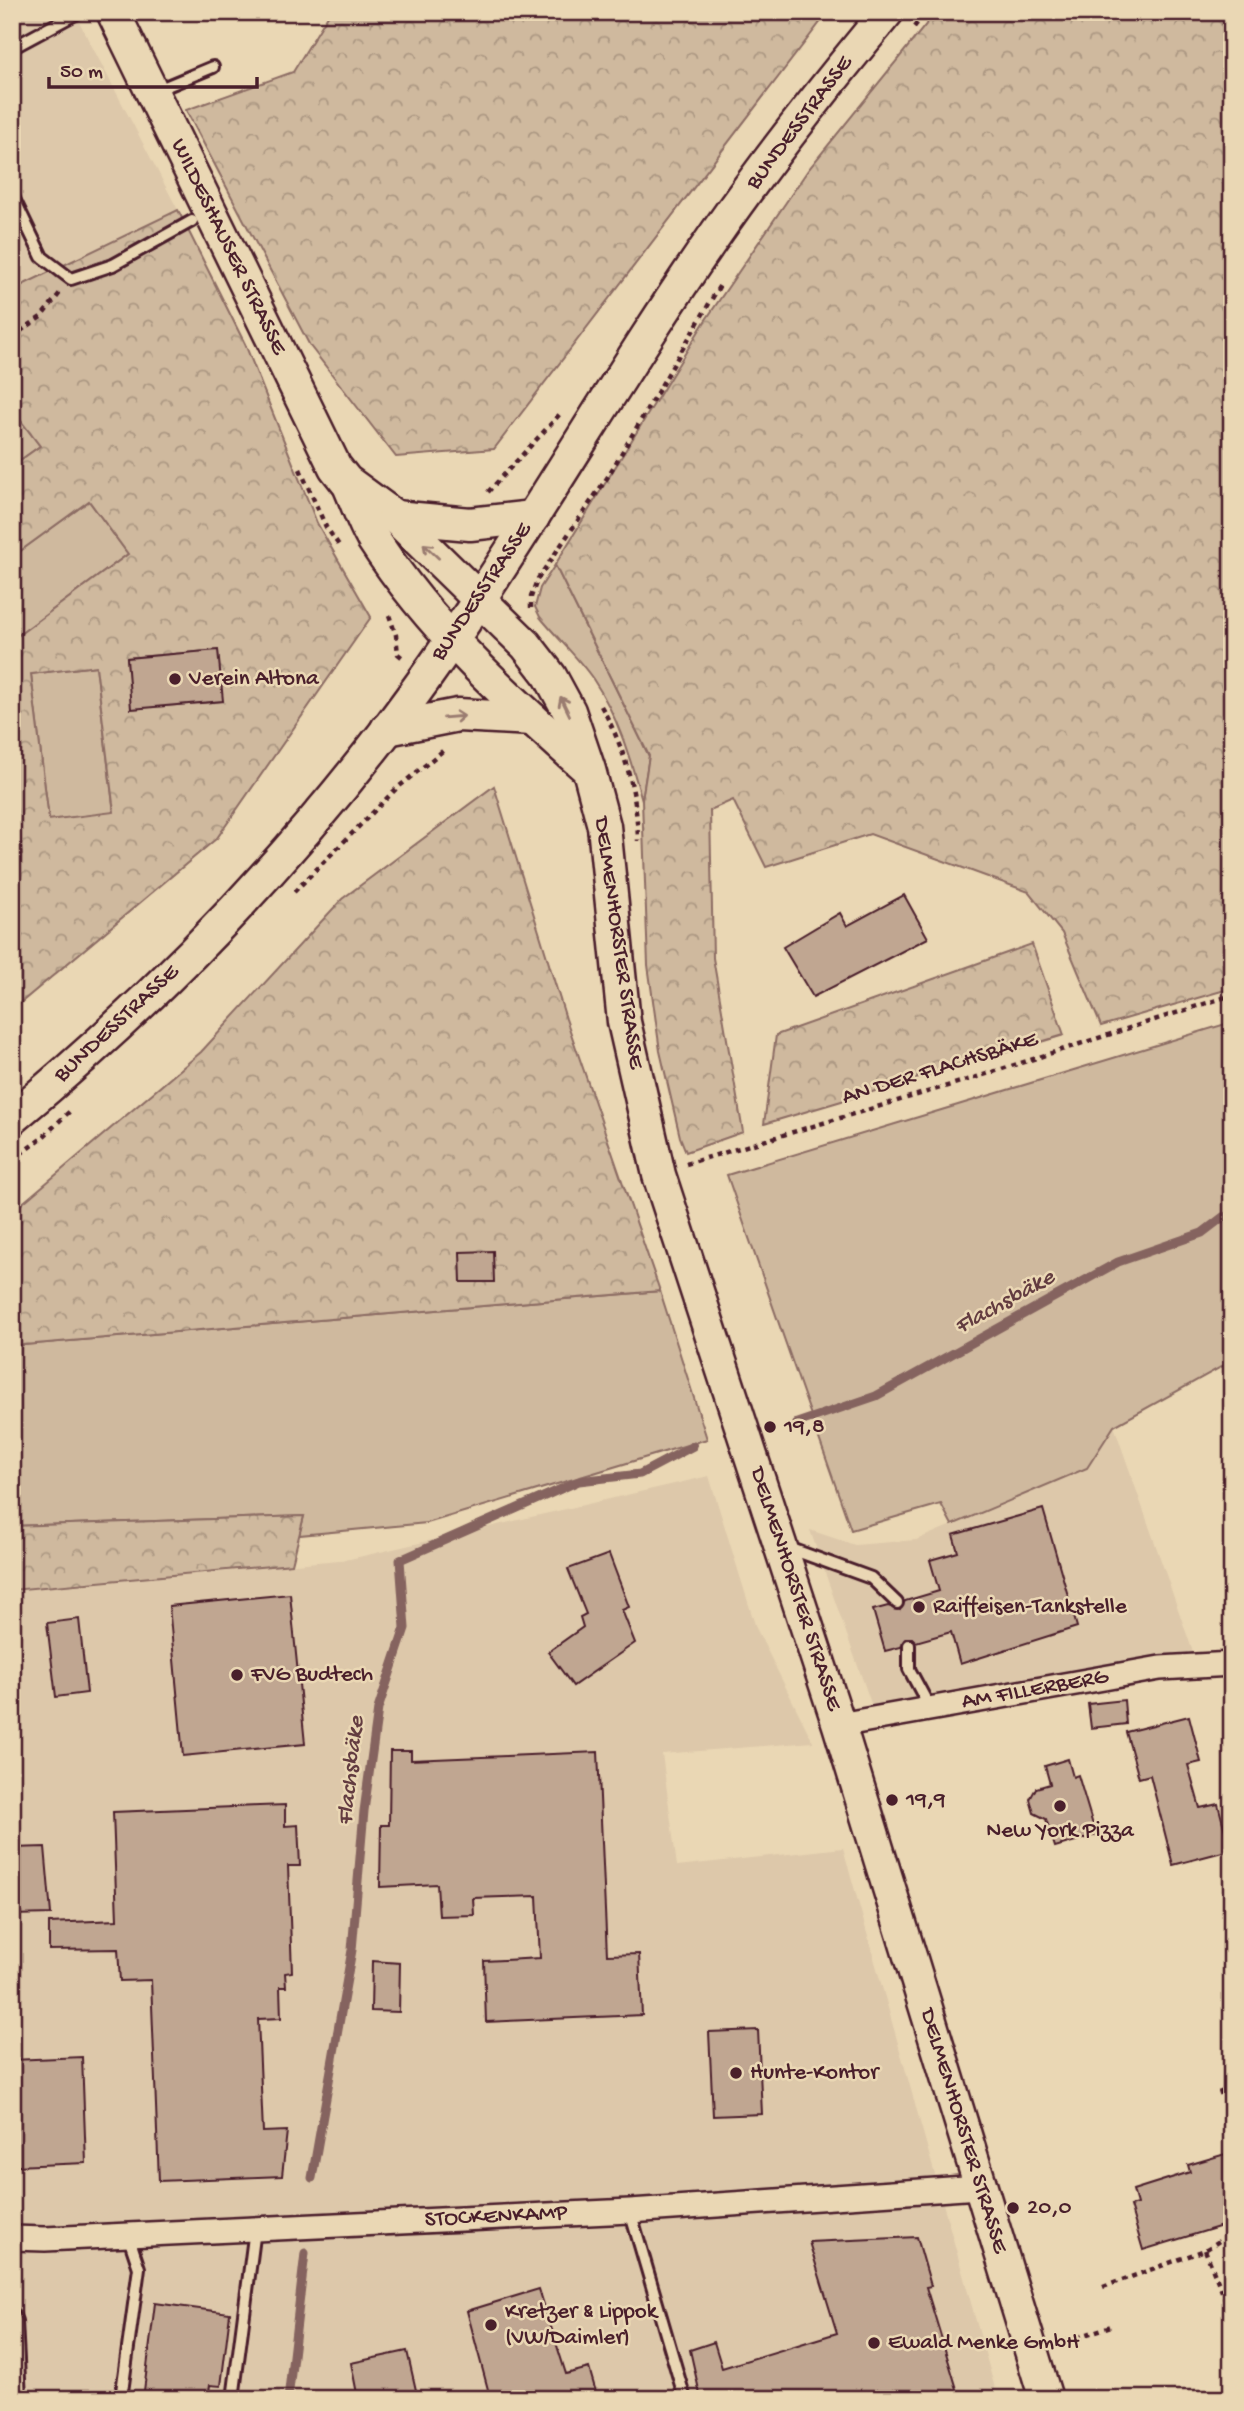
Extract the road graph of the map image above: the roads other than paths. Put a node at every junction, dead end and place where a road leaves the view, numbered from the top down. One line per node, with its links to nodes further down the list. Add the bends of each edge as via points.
1 (79, 12): 4 (lane)
2 (113, 12): 6 (main road, WILDESHAUSER STRASSE)
3 (898, 23): 10 (main road, BUNDESSTRASSE, via 832,78 717,232)
4 (12, 48)
5 (213, 66): 6 (lane)
6 (152, 92): 9 (main road, WILDESHAUSER STRASSE, via 323,446)
7 (12, 195): 8 (lane, via 42,257 71,279 113,265)
8 (192, 221)
9 (346, 481): 11 (main road, WILDESHAUSER STRASSE); 13 (main road, WILDESHAUSER STRASSE, via 372,537)
10 (533, 516): 11 (main road, via 470,524); 12 (main road, BUNDESSTRASSE)
11 (395, 517): 12 (main road, WILDESHAUSER STRASSE, one-way to 11)
12 (481, 598): 13 (main road, BUNDESSTRASSE); 16 (main road, DELMENHORSTER STRASSE, one-way to 12, via 569,711 550,676)
13 (451, 641): 14 (main road); 15 (main road, BUNDESSTRASSE)
14 (532, 719): 15 (main road, one-way to 14, via 458,715); 16 (main road)
15 (387, 729): 17 (main road, BUNDESSTRASSE, via 274,865 201,944)
16 (589, 770): 18 (main road, DELMENHORSTER STRASSE, via 604,826 618,971 637,1087 667,1199)
17 (12, 1118)
18 (780, 1544): 19 (lane, via 871,1578); 23 (main road, DELMENHORSTER STRASSE)
19 (897, 1603)
20 (909, 1645): 22 (lane, via 909,1669)
21 (1232, 1664): 22 (street, AM FILLERBERG, via 1160,1668)
22 (930, 1708): 23 (street, AM FILLERBERG)
23 (839, 1725): 24 (main road, DELMENHORSTER STRASSE)
24 (979, 2187): 25 (street, STOCKENKAMP); 34 (main road, DELMENHORSTER STRASSE)
25 (630, 2211): 26 (street, STOCKENKAMP); 33 (lane)
26 (255, 2229): 27 (street, STOCKENKAMP); 32 (lane)
27 (128, 2235): 28 (street, STOCKENKAMP); 31 (lane, via 139,2268)
28 (12, 2238)
29 (12, 2312): 30 (lane)
30 (20, 2399)
31 (121, 2399)
32 (233, 2399)
33 (685, 2399)
34 (1046, 2399)

